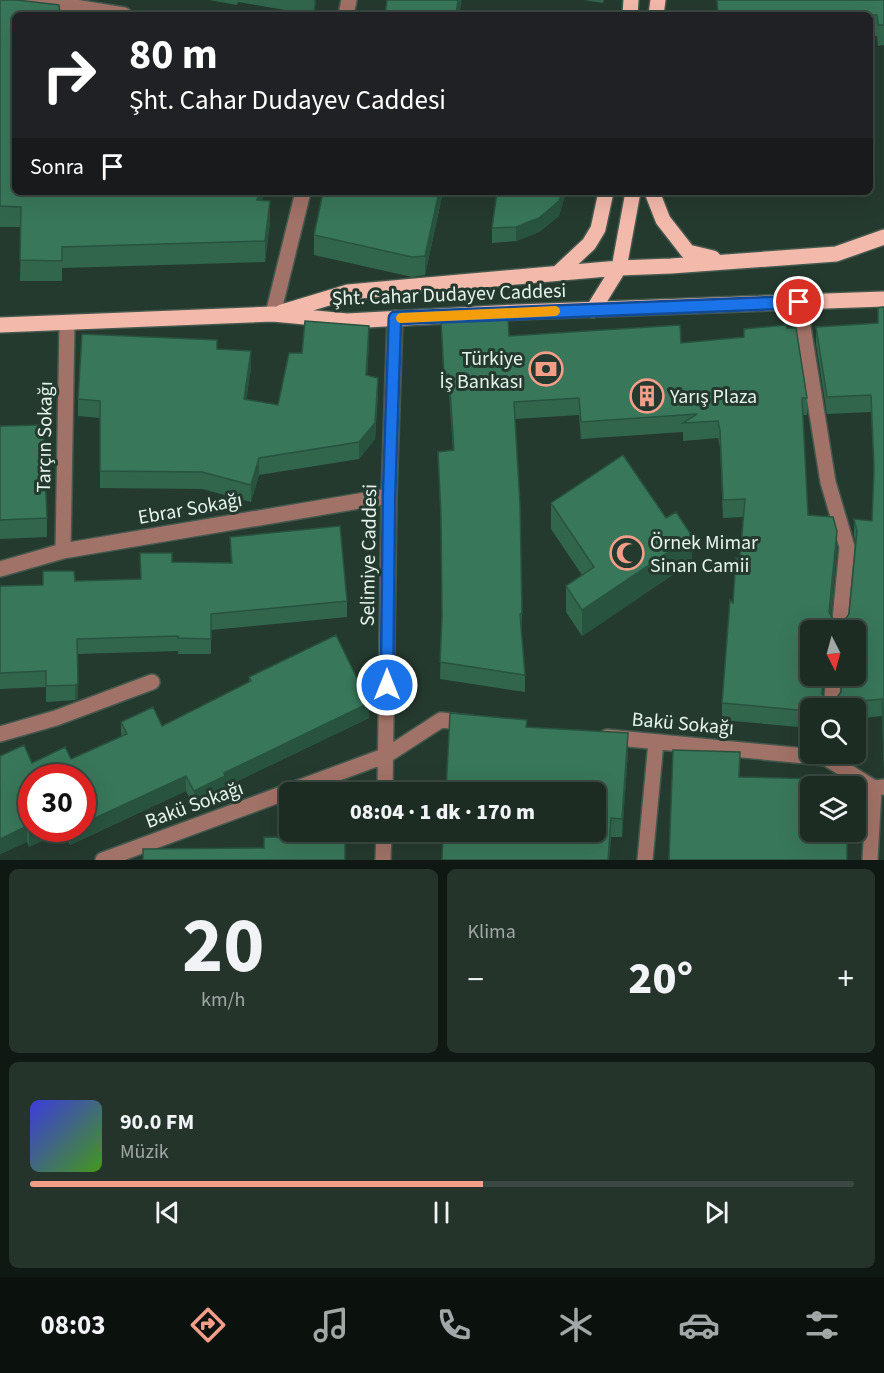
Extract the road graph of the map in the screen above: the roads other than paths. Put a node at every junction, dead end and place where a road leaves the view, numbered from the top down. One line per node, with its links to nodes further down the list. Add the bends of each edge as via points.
1 (32, 0): 2 (street)
2 (106, 12)
3 (302, 195): 14 (street)
4 (605, 195): 10 (main road, via 598,229 589,244)
5 (632, 195): 9 (main road)
6 (653, 195): 8 (main road, via 663,220 688,252)
7 (884, 237): 8 (main road, Şht. Cahar Dudayev Caddesi, via 836,254)
8 (730, 262): 9 (main road, Şht. Cahar Dudayev Caddesi)
9 (618, 268): 10 (main road, Şht. Cahar Dudayev Caddesi); 13 (main road)
10 (558, 273): 14 (main road, Şht. Cahar Dudayev Caddesi, via 348,292)
11 (884, 299): 12 (main road, Şht. Cahar Dudayev Caddesi)
12 (799, 302): 13 (main road, Şht. Cahar Dudayev Caddesi); 21 (street, via 828,482 847,547)
13 (593, 310): 15 (main road, Şht. Cahar Dudayev Caddesi)
14 (273, 314): 15 (main road, Şht. Cahar Dudayev Caddesi, via 347,321); 16 (main road)
15 (395, 318): 18 (street, Selimiye Caddesi)
16 (67, 323): 17 (main road); 19 (street, Tarçın Sokağı)
17 (0, 325)
18 (389, 496): 19 (street, Ebrar Sokağı); 28 (street, Selimiye Caddesi)
19 (63, 551): 20 (street, Ebrar Sokağı)
20 (0, 569)
21 (840, 620)
22 (152, 682): 24 (street)
23 (487, 725): 28 (street, Bakü Sokağı, via 441,720)
24 (0, 734)
25 (590, 735): 26 (street, Bakü Sokağı)
26 (656, 742): 27 (street, Bakü Sokağı); 35 (street)
27 (800, 753)
28 (387, 755): 30 (street, Selimiye Caddesi); 33 (street, Bakü Sokağı)
29 (841, 764): 31 (street, Bakü Sokağı)
30 (386, 782)
31 (879, 787): 36 (street)
32 (384, 842): 34 (street)
33 (103, 860)
34 (383, 860)
35 (645, 860)
36 (870, 860)

